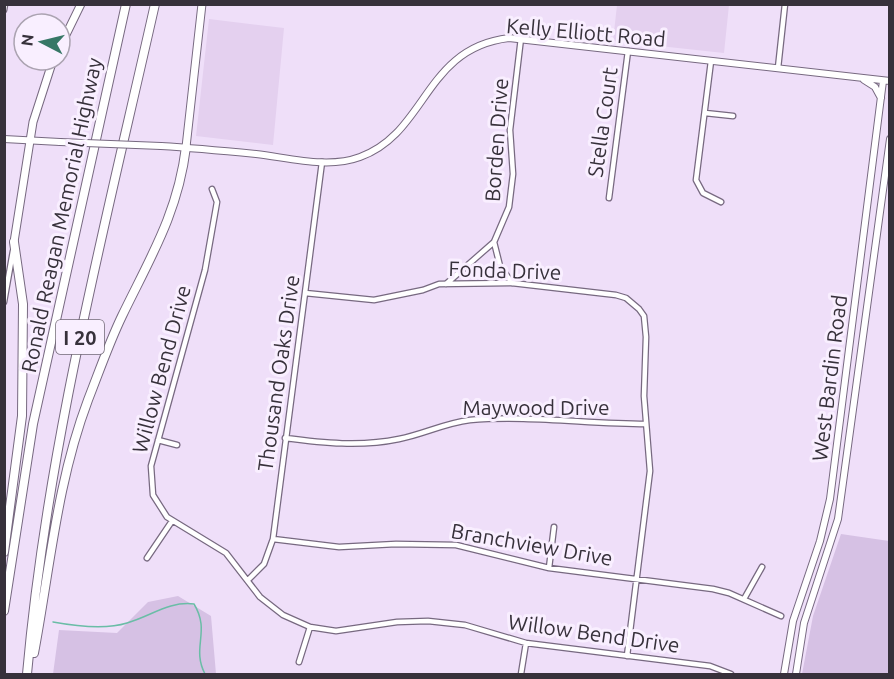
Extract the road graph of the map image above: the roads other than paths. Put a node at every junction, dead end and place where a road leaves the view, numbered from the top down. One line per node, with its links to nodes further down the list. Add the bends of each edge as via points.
1 (5, 4): 7 (street)
2 (81, 4): 8 (main road)
3 (126, 4): 51 (highway, Ronald Reagan Memorial Highway / I 20, via 33,424)
4 (155, 4): 57 (highway, Ronald Reagan Memorial Highway / I 20, via 60,436 37,587)
5 (202, 4): 22 (main road)
6 (785, 4): 12 (street)
7 (4, 10)
8 (72, 22)
9 (521, 38): 10 (street, Kelly Elliott Road); 23 (street, Kelly Elliott Road, via 491,40 464,52 378,148 350,160); 28 (street, Borden Drive, via 510,130 512,191)
10 (628, 51): 11 (street, Kelly Elliott Road); 25 (street, Stella Court)
11 (711, 61): 12 (street, Kelly Elliott Road); 17 (street)
12 (778, 68): 14 (street, Kelly Elliott Road)
13 (49, 72): 21 (main road)
14 (861, 78): 15 (street, Kelly Elliott Road); 16 (street, via 875,87)
15 (886, 81): 16 (street, West Bardin Road)
16 (881, 98): 41 (street, West Bardin Road, via 830,499)
17 (705, 113): 18 (street); 26 (street, via 696,185)
18 (733, 116)
19 (890, 138): 42 (street, West Bardin Road, via 843,489)
20 (4, 139): 21 (street, Kelly Elliott Road)
21 (31, 140): 22 (street, Kelly Elliott Road, bridge); 27 (main road)
22 (186, 147): 23 (street, Kelly Elliott Road); 57 (highway, via 171,216 119,325 68,460)
23 (322, 162): 31 (street, Thousand Oaks Drive)
24 (212, 189): 35 (street, Willow Bend Drive, via 217,202 205,270)
25 (609, 198)
26 (721, 202)
27 (14, 242): 32 (street); 44 (highway, via 23,304 22,416)
28 (494, 242): 29 (street, via 500,266); 30 (street, Borden Drive)
29 (512, 283): 30 (street, Fonda Drive); 33 (street, Fonda Drive, via 616,294 632,302 644,316)
30 (446, 285): 31 (street, Fonda Drive, via 374,300)
31 (305, 293): 34 (street, Thousand Oaks Drive)
32 (4, 302)
33 (645, 424): 34 (street, Maywood Drive, via 493,419 455,422 373,443); 48 (street, via 650,471)
34 (285, 438): 40 (street, Thousand Oaks Drive)
35 (158, 440): 36 (street); 37 (street, Willow Bend Drive, via 151,466 153,495)
36 (177, 446)
37 (172, 521): 45 (street); 49 (street, Willow Bend Drive, via 212,542)
38 (554, 528): 47 (street)
39 (469, 538): 43 (street)
40 (273, 539): 43 (street, Branchview Drive, via 339,547); 49 (street, Thousand Oaks Drive, via 264,564)
41 (820, 540): 42 (street); 60 (street, West Bardin Road, via 793,621)
42 (831, 544): 61 (street, West Bardin Road, via 804,623)
43 (468, 547): 47 (street, Branchview Drive)
44 (4, 552)
45 (147, 558)
46 (762, 567): 50 (street)
47 (549, 568): 48 (street, Branchview Drive)
48 (635, 578): 50 (street, Branchview Drive, via 713,589); 55 (street)
49 (248, 580): 53 (street, Willow Bend Drive, via 271,606)
50 (744, 599): 52 (street, Branchview Drive)
51 (4, 611)
52 (781, 616)
53 (310, 627): 54 (street, Willow Bend Drive, via 336,632 397,621 428,621 465,625); 56 (street)
54 (526, 643): 55 (street, Willow Bend Drive); 58 (street)
55 (627, 656): 59 (street, Willow Bend Drive, via 710,666)
56 (299, 662)
57 (29, 675)
58 (521, 675)
59 (731, 675)
60 (784, 675)
61 (796, 675)

